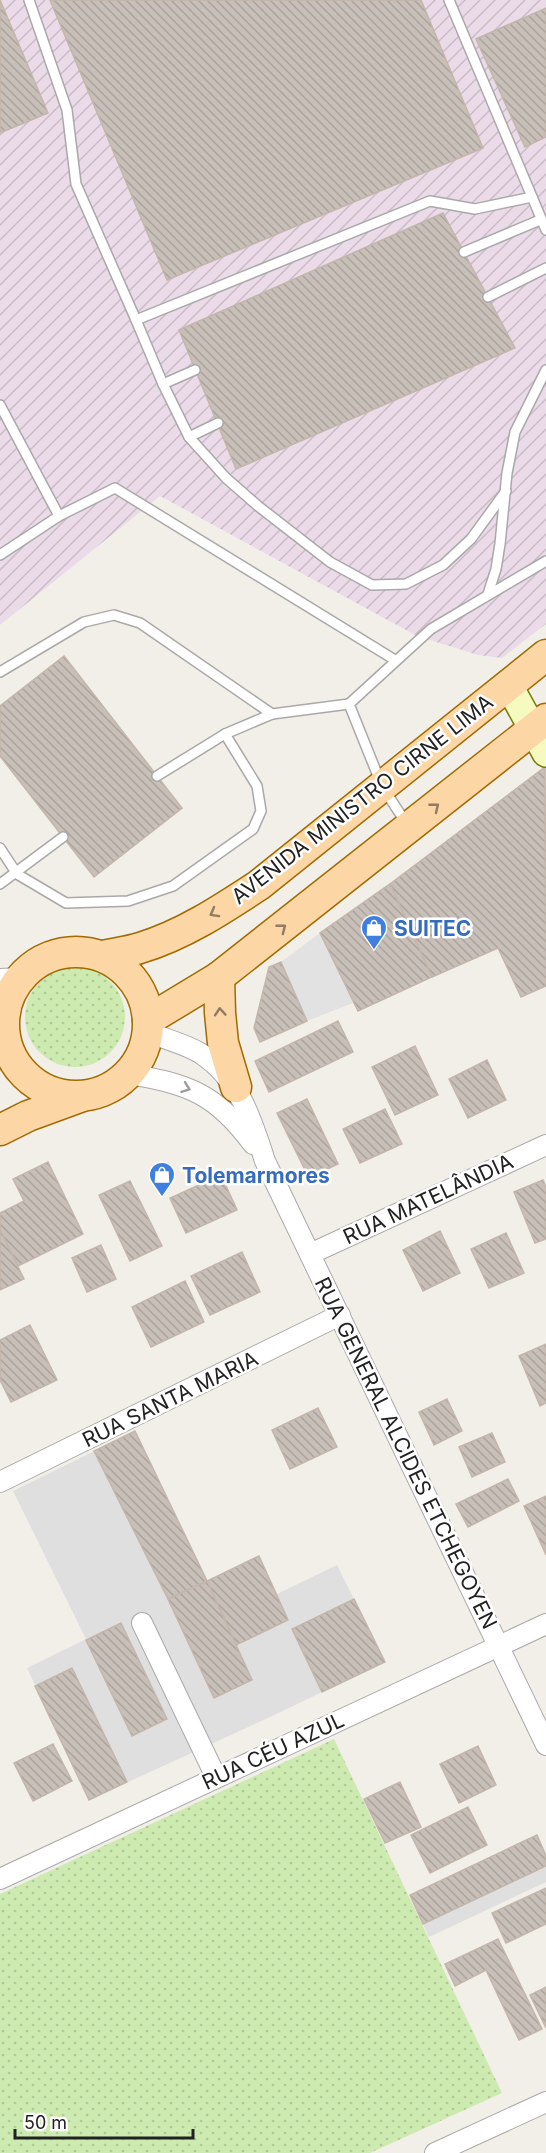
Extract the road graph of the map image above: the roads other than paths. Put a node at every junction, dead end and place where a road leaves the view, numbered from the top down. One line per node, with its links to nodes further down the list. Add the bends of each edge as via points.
1 (29, 0): 9 (lane, via 67,110 76,184)
2 (449, 0): 3 (lane)
3 (532, 197): 4 (lane); 9 (lane, via 475,209 430,201)
4 (540, 220): 5 (lane); 6 (lane)
5 (546, 230)
6 (464, 252)
7 (546, 268): 8 (lane)
8 (488, 297)
9 (136, 320): 12 (lane)
10 (195, 370): 12 (lane)
11 (546, 370): 16 (lane, via 515,432)
12 (163, 384): 15 (lane)
13 (0, 405): 17 (lane)
14 (218, 423): 15 (lane)
15 (189, 437): 16 (lane, via 258,506 330,562 372,585 406,584 443,565 471,539)
16 (506, 491): 20 (lane, via 496,569)
17 (59, 516): 18 (lane); 22 (lane, via 115,488)
18 (0, 555)
19 (546, 561): 20 (lane)
20 (488, 594): 22 (lane, via 431,629)
21 (546, 655): 24 (main road, AVENIDA MINISTRO CIRNE LIMA)
22 (395, 660): 25 (lane)
23 (0, 672): 26 (lane, via 84,622 114,615 140,623)
24 (508, 684): 27 (street); 30 (main road, AVENIDA MINISTRO CIRNE LIMA)
25 (349, 704): 26 (lane); 30 (lane)
26 (272, 714): 28 (lane)
27 (542, 733): 31 (main road, one-way to 27)
28 (225, 734): 29 (lane); 34 (lane, via 257,786 261,811 253,829 173,886 128,901 66,903)
29 (157, 776)
30 (382, 786): 31 (lane); 36 (main road, AVENIDA MINISTRO CIRNE LIMA, one-way to 36, via 222,909 177,934)
31 (409, 827): 37 (main road, one-way to 31)
32 (63, 837): 34 (lane)
33 (0, 848): 34 (lane)
34 (17, 874): 35 (lane)
35 (0, 884)
36 (103, 956): 38 (main road, via 73,950 43,958); 39 (main road, via 121,966 135,981 144,999)
37 (219, 977): 39 (main road); 42 (main road, one-way to 37, via 223,1043)
38 (9, 978): 40 (main road)
39 (148, 1026): 41 (main road, via 142,1054); 42 (street, RUA GENERAL ALCIDES ETCHEGOYEN, via 199,1053)
40 (2, 1030): 43 (main road, via 13,1061 31,1082 55,1094)
41 (129, 1074): 43 (main road, via 108,1090); 46 (street, RUA GENERAL ALCIDES ETCHEGOYEN, one-way to 46, via 200,1093 236,1122)
42 (236, 1088): 46 (street, RUA GENERAL ALCIDES ETCHEGOYEN)
43 (81, 1097): 44 (main road)
44 (0, 1130)
45 (546, 1144): 47 (street, RUA MATELÂNDIA)
46 (265, 1161): 47 (street, RUA GENERAL ALCIDES ETCHEGOYEN)
47 (310, 1254): 48 (street, RUA GENERAL ALCIDES ETCHEGOYEN)
48 (340, 1315): 49 (street, RUA SANTA MARIA); 52 (street, RUA GENERAL ALCIDES ETCHEGOYEN)
49 (0, 1482)
50 (142, 1623): 54 (street)
51 (546, 1624): 52 (street, RUA CÉU AZUL)
52 (499, 1646): 53 (street, RUA GENERAL ALCIDES ETCHEGOYEN); 54 (street, RUA CÉU AZUL)
53 (546, 1745)
54 (216, 1777): 55 (street, RUA CÉU AZUL)
55 (0, 1879)
56 (546, 2102): 57 (street)
57 (435, 2153)

